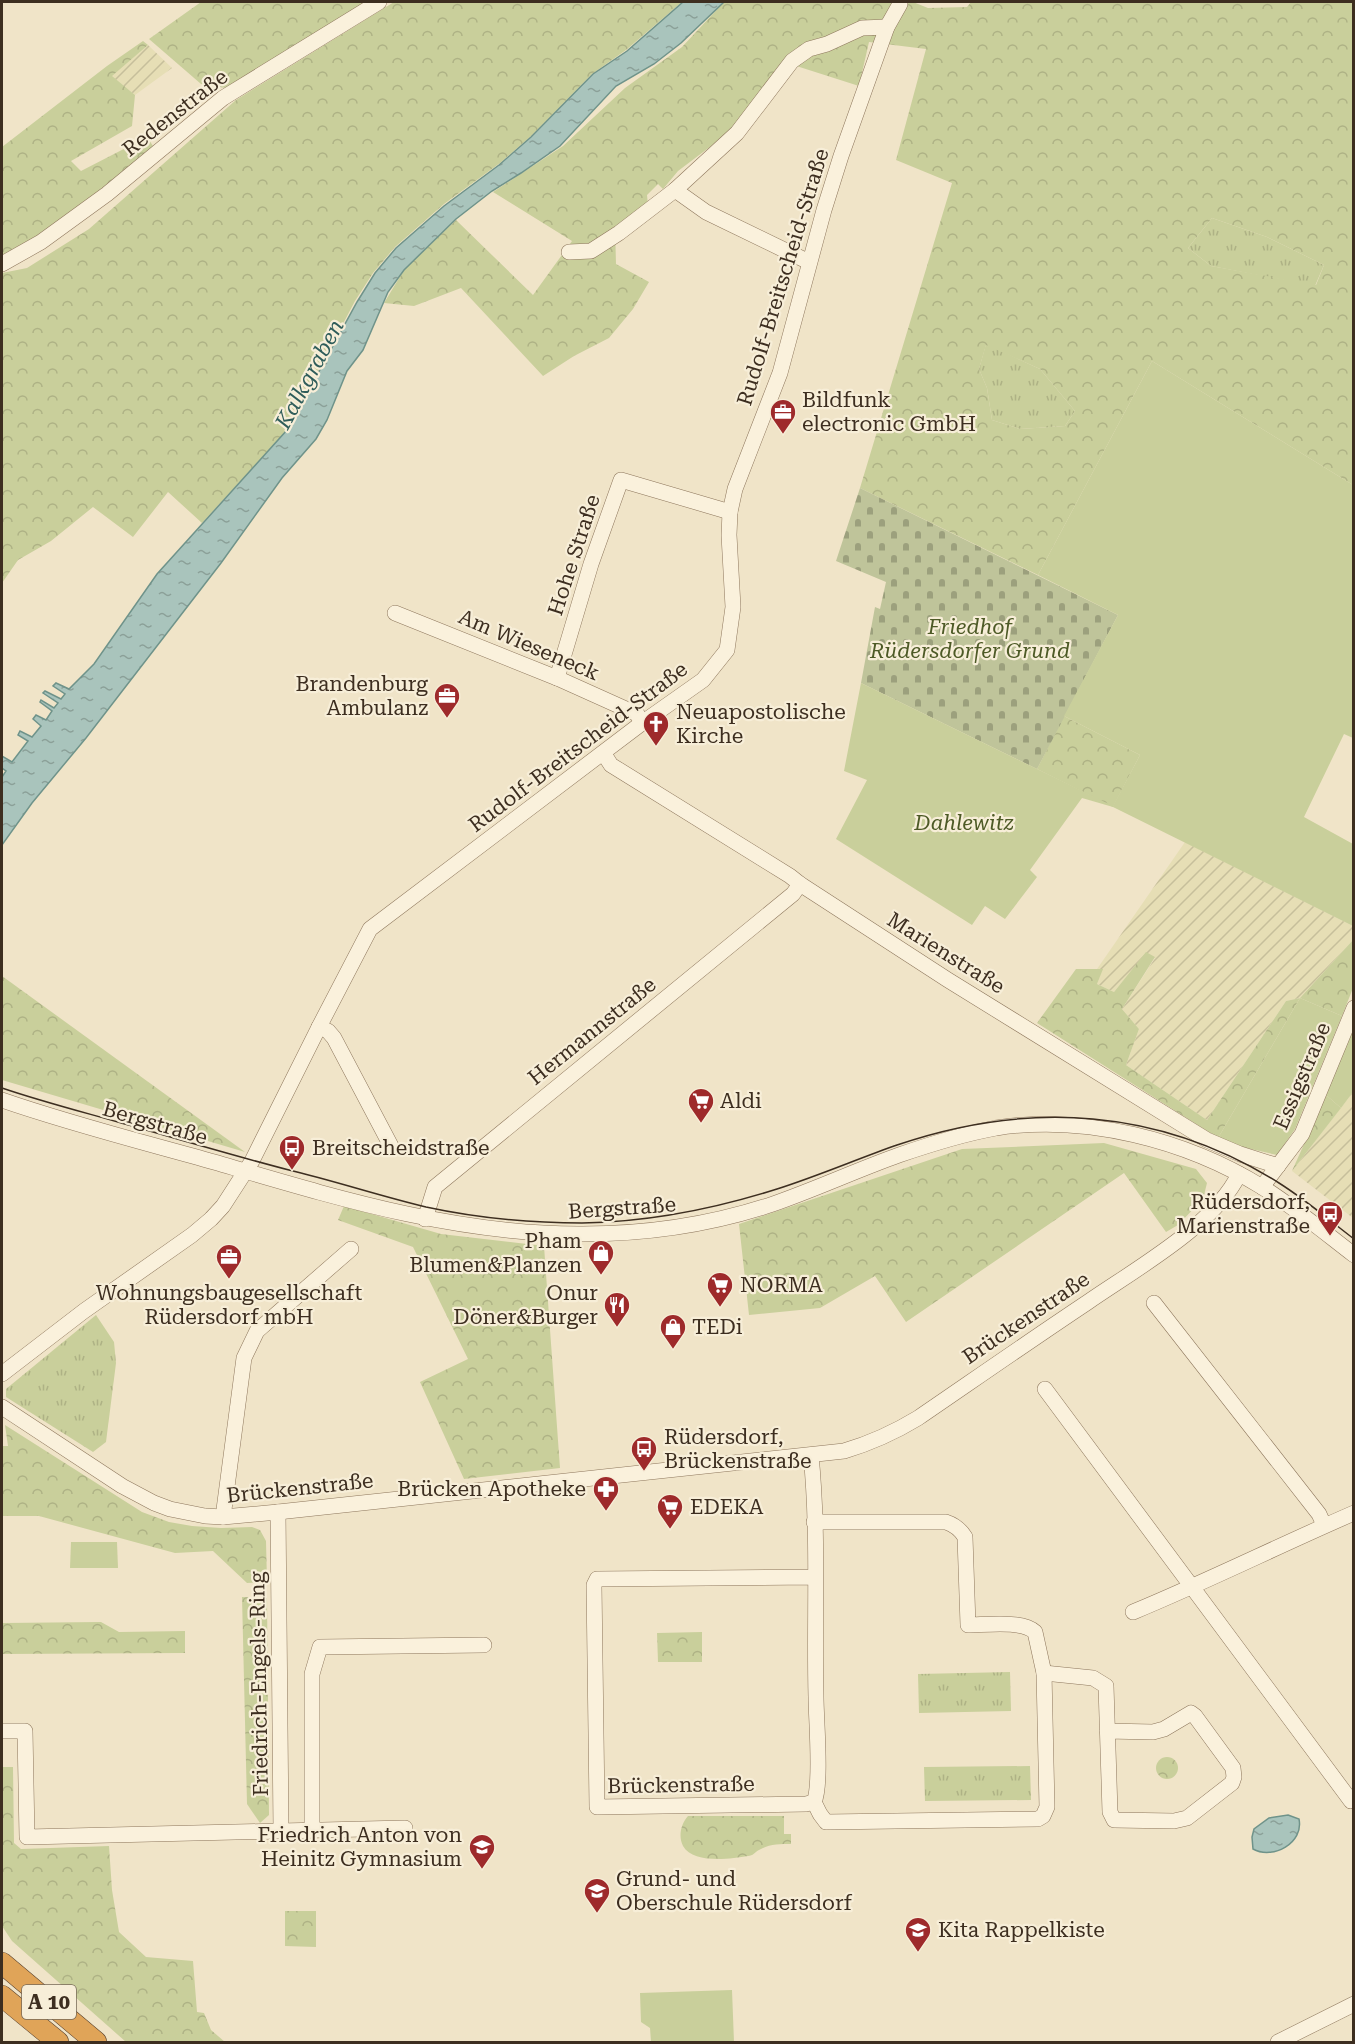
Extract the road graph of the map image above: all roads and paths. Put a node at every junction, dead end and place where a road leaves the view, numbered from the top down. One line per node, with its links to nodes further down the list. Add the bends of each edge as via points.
1 (379, 2): 7 (street, Redenstraße, via 223,98 106,194 41,242)
2 (900, 4): 3 (street, Rudolf-Breitscheid-Straße)
3 (887, 27): 4 (street, via 862,28 809,49 792,61 737,133); 6 (street, Rudolf-Breitscheid-Straße, via 841,156)
4 (675, 190): 5 (street, via 591,251); 6 (street, via 706,212)
5 (569, 252)
6 (809, 262): 8 (street, Rudolf-Breitscheid-Straße, via 780,373 735,489)
7 (2, 264)
8 (730, 512): 10 (street, Hohe Straße, via 621,480); 11 (street, Rudolf-Breitscheid-Straße, via 733,607 727,650 703,680)
9 (395, 613): 10 (street, Am Wieseneck)
10 (557, 678): 11 (street, Am Wieseneck, via 637,714)
11 (642, 723): 12 (street, Rudolf-Breitscheid-Straße)
12 (604, 754): 13 (street, Marienstraße, via 611,765); 15 (street, Rudolf-Breitscheid-Straße, via 370,929)
13 (800, 884): 18 (street, Marienstraße, via 1207,1140); 22 (street, Hermannstraße, via 793,894 435,1187)
14 (1353, 1008): 18 (street, Essigstraße, via 1302,1134)
15 (319, 1027): 17 (street, via 334,1038); 19 (street, Rudolf-Breitscheid-Straße)
16 (2, 1100): 19 (street, Bergstraße)
17 (391, 1146)
18 (1278, 1166): 21 (street, Essigstraße)
19 (245, 1171): 22 (street, Bergstraße); 26 (street, Rudolf-Breitscheid-Straße, via 211,1220)
20 (1239, 1174): 21 (street); 22 (street, Bergstraße, via 1191,1152 1138,1135 1079,1127 1024,1126 954,1138 771,1204 656,1229 570,1234); 29 (street, Brückenstraße, via 1228,1193 1184,1235 918,1418 861,1446)
21 (1262, 1187): 24 (street)
22 (425, 1219)
23 (351, 1249): 31 (street, via 257,1331 244,1358)
24 (1353, 1255)
25 (1154, 1303): 34 (street)
26 (2, 1374)
27 (1045, 1389): 36 (street)
28 (2, 1407): 31 (street, Brückenstraße, via 154,1503 187,1513)
29 (811, 1455): 30 (street, Brückenstraße); 33 (street)
30 (278, 1512): 31 (street, Brückenstraße); 46 (street, Friedrich-Engels-Ring)
31 (223, 1517)
32 (1351, 1518): 34 (street)
33 (814, 1522): 35 (street); 39 (street, via 946,1522 957,1527 965,1537 968,1625 1030,1628 1035,1632)
34 (1324, 1525): 36 (street)
35 (814, 1577): 43 (street); 43 (street, Brückenstraße, via 597,1579 594,1585 597,1807)
36 (1193, 1587): 37 (street); 42 (street)
37 (1133, 1612)
38 (484, 1645): 45 (street, via 320,1647 312,1674)
39 (1044, 1673): 41 (street, via 1093,1678 1106,1686); 43 (street, via 1047,1807 1038,1819 826,1822)
40 (2, 1731): 46 (street, via 25,1731 27,1837)
41 (1107, 1731): 41 (street, via 1164,1730 1191,1713 1233,1768 1232,1783 1187,1818 1114,1820 1110,1812)
42 (1353, 1800)
43 (814, 1802)
44 (405, 1828): 45 (street)
45 (312, 1830): 46 (street)
46 (281, 1832)
47 (2, 1963): 51 (highway, A 10)
48 (2, 1996): 50 (highway, A 10)
49 (1353, 2004): 52 (street)
50 (58, 2043)
51 (96, 2043)
52 (1278, 2043)

